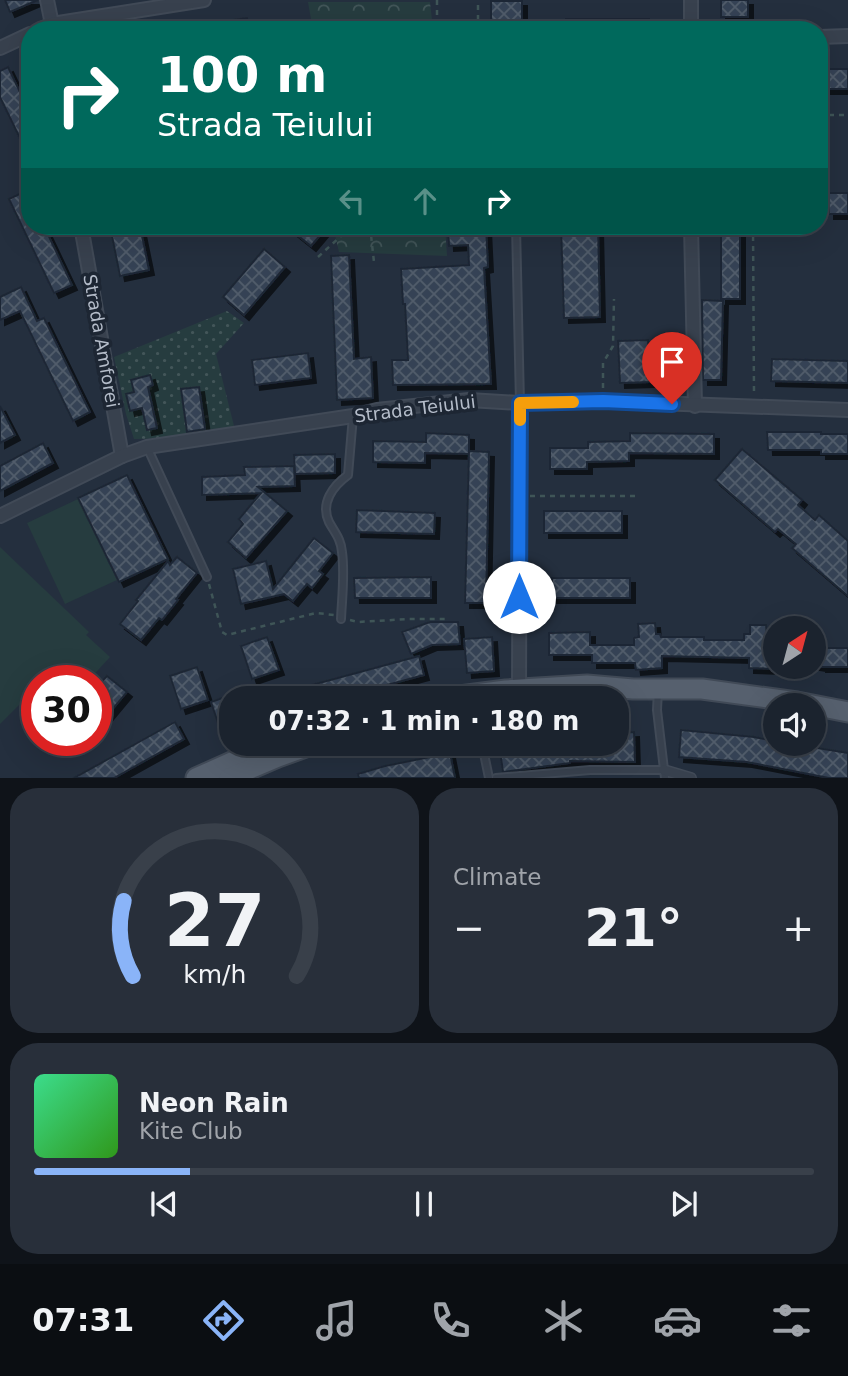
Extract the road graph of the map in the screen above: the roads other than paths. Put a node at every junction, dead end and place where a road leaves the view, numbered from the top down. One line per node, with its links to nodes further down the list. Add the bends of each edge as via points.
1 (47, 0): 4 (street)
2 (204, 0): 5 (street)
3 (691, 0): 6 (street)
4 (48, 21)
5 (87, 21)
6 (691, 21)
7 (848, 36): 8 (street)
8 (828, 37)
9 (21, 38): 10 (street)
10 (0, 48)
11 (83, 235): 19 (street, Strada Amforei)
12 (516, 235): 14 (lane)
13 (691, 235): 15 (street)
14 (520, 403): 15 (street, Strada Teiului); 17 (street, Strada Teiului, via 469,400); 23 (street)
15 (695, 405): 16 (street, Strada Teiului)
16 (848, 410)
17 (353, 416): 18 (street, Strada Teiului); 22 (lane, via 348,475 334,488 326,506 342,547)
18 (147, 447): 19 (street, Strada Teiului); 21 (lane)
19 (122, 456): 20 (street, Strada Teiului)
20 (0, 516)
21 (207, 577)
22 (341, 618)
23 (519, 686)
24 (579, 686): 25 (main road)
25 (598, 686)
26 (658, 688): 28 (main road); 30 (main road, via 702,689); 35 (lane)
27 (629, 689): 28 (main road)
28 (633, 689): 29 (main road)
29 (629, 690)
30 (848, 712)
31 (259, 756): 34 (main road)
32 (283, 756): 34 (main road)
33 (484, 756): 37 (lane)
34 (242, 772): 36 (main road)
35 (665, 774): 38 (lane, via 590,770); 39 (street)
36 (196, 778)
37 (489, 778)
38 (496, 778)
39 (691, 778)

